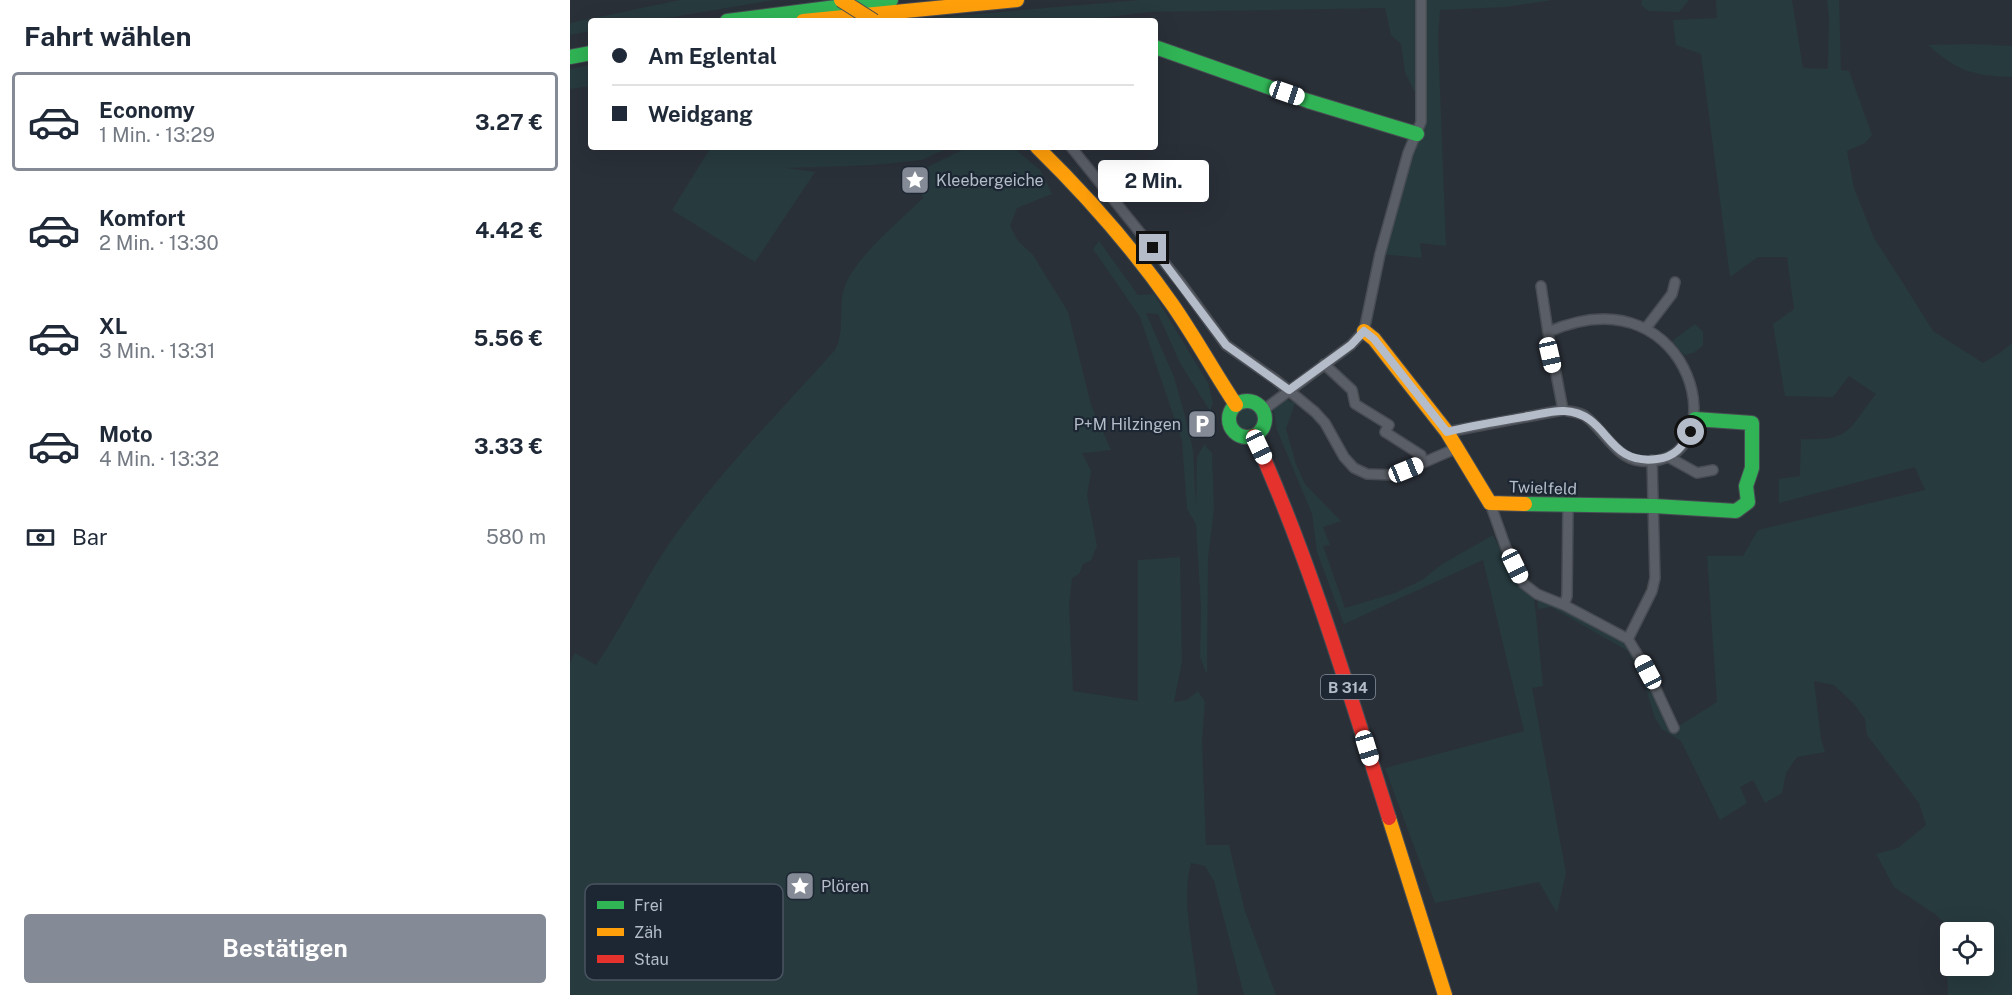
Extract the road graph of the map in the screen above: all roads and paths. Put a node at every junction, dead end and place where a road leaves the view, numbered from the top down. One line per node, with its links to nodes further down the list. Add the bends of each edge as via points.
1 (841, 0): 7 (main road, bridge)
2 (891, 0): 5 (main road)
3 (1017, 0): 6 (main road)
4 (1421, 0): 13 (street, via 1423,109)
5 (750, 18)
6 (855, 18)
7 (869, 18)
8 (588, 42): 9 (main road)
9 (570, 45)
10 (1158, 48): 13 (main road, via 1308,101)
11 (588, 54): 12 (main road)
12 (570, 57)
13 (1417, 134): 19 (street, via 1408,153 1380,254)
14 (1040, 150): 23 (main road, via 1137,257 1189,329)
15 (1073, 150): 22 (street, via 1226,345)
16 (1675, 282): 18 (street, via 1672,294)
17 (1541, 286): 20 (street)
18 (1646, 328): 20 (street, via 1626,320 1596,318 1570,322); 26 (street, via 1663,339 1688,377)
19 (1364, 331): 21 (street); 27 (main road, Twielfeld)
20 (1548, 332): 24 (street)
21 (1324, 364): 22 (street); 30 (street, via 1352,390 1355,404 1389,425 1385,432)
22 (1289, 390): 25 (street); 29 (street, via 1325,423 1354,468 1367,474 1395,475)
23 (1236, 405): 25 (main road, via 1251,402); 28 (main road, via 1230,412 1231,427 1238,435)
24 (1563, 410): 27 (street); 32 (street, via 1583,415 1626,457)
25 (1262, 411): 28 (main road, via 1263,425)
26 (1695, 419): 31 (street, via 1683,446); 36 (main road, Twielfeld, via 1752,423 1748,501 1736,511)
27 (1447, 432): 29 (main road, Twielfeld)
28 (1254, 436): 40 (main road, B 314, via 1319,597)
29 (1457, 448): 34 (main road, Twielfeld)
30 (1421, 455)
31 (1670, 458): 32 (street); 33 (street, via 1697,473)
32 (1652, 460): 36 (street)
33 (1713, 470)
34 (1490, 503): 35 (main road, Twielfeld); 37 (street, via 1524,584)
35 (1568, 506): 36 (main road, Twielfeld); 37 (street)
36 (1654, 506): 38 (street, via 1655,578)
37 (1564, 605): 38 (street)
38 (1628, 639): 39 (street)
39 (1674, 728)
40 (1445, 995)

